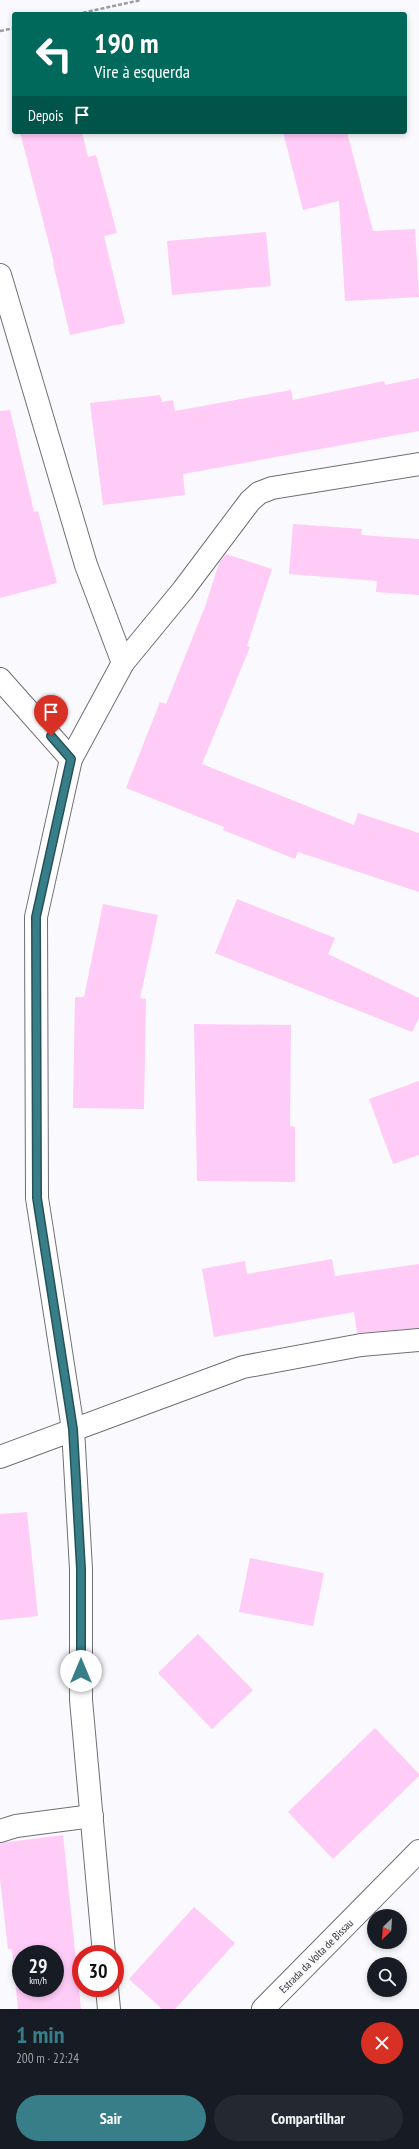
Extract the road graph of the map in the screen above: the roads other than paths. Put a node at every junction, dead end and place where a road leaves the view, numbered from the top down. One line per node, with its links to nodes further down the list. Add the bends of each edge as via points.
1 (0, 274): 3 (street, via 86,565)
2 (419, 464): 3 (street, via 259,492)
3 (123, 664): 5 (street)
4 (0, 679): 5 (street)
5 (71, 759): 7 (street, via 36,917 37,1198)
6 (419, 1340): 7 (street, via 360,1345 243,1367)
7 (73, 1429): 8 (street); 9 (street, via 81,1569 81,1700)
8 (0, 1457)
9 (92, 1816): 10 (street, via 16,1826); 12 (street)
10 (0, 1831)
11 (419, 1851): 15 (street, Estrada da Volta de Bissau)
12 (103, 1945)
13 (108, 1997): 14 (street)
14 (109, 2009)
15 (263, 2009)

